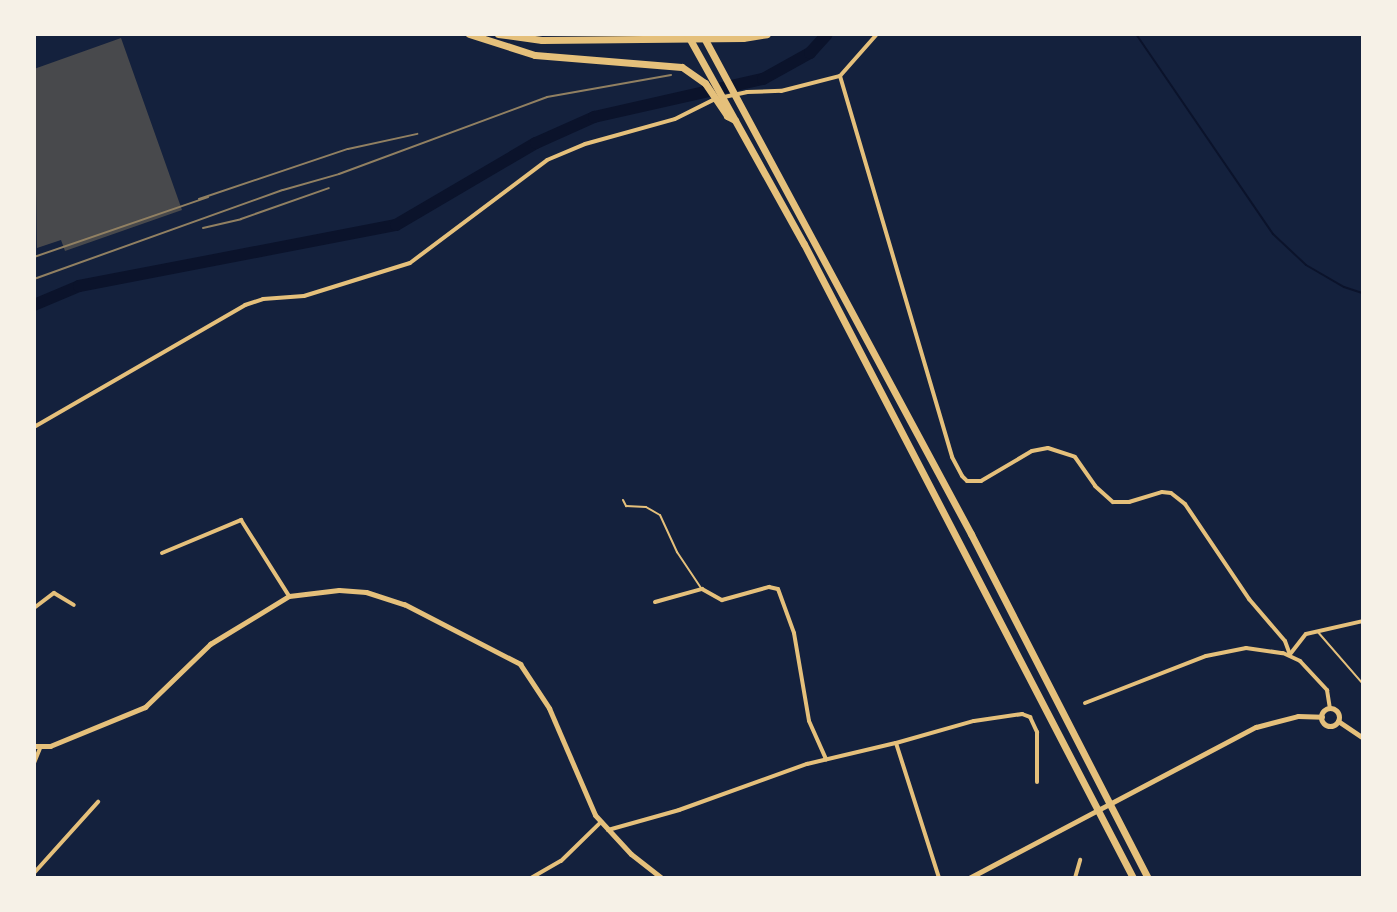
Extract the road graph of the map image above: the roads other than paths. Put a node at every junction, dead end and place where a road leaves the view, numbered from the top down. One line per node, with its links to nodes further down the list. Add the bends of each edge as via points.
1 (469, 34): 8 (highway, via 535,55 665,63 694,74)
2 (498, 34): 5 (highway, via 542,40)
3 (687, 34): 8 (highway)
4 (702, 34): 42 (highway, via 971,534)
5 (767, 34)
6 (877, 34): 7 (street)
7 (840, 76): 9 (street, via 781,91 713,99 675,119 565,151 410,263 304,296 245,305); 19 (street, via 952,457 967,481 981,481 1032,451 1048,448 1075,457 1113,502 1162,492 1180,498)
8 (724, 104): 41 (highway, via 959,539)
9 (34, 427)
10 (623, 500): 12 (lane, via 626,506 646,507 660,515)
11 (162, 553): 13 (street, via 241,520)
12 (702, 589): 14 (street); 28 (street, via 722,600 769,587 780,591 794,633 809,721)
13 (289, 596): 27 (street, via 210,644 145,707); 32 (street, via 339,590 386,597 511,658 542,694 579,785)
14 (655, 602)
15 (74, 605): 16 (street, via 54,593)
16 (34, 608)
17 (1363, 621): 18 (street)
18 (1316, 630): 19 (street, via 1300,638); 20 (lane)
19 (1290, 655): 21 (street, via 1246,648 1223,651); 22 (street, via 1320,679)
20 (1363, 684)
21 (1085, 703)
22 (1330, 709): 23 (street); 24 (street, via 1338,713)
23 (1322, 717): 24 (street, via 1328,726); 39 (street, via 1298,716 1256,727)
24 (1338, 721): 25 (street)
25 (1363, 738)
26 (896, 743): 28 (street); 30 (street, via 1022,714 1030,717 1037,732); 38 (street)
27 (37, 747): 29 (street)
28 (826, 759): 33 (street)
29 (34, 763)
30 (1037, 782)
31 (98, 802): 35 (street)
32 (601, 822): 33 (street); 36 (street, via 561,861)
33 (608, 830): 37 (street)
34 (1080, 860): 40 (street)
35 (34, 873)
36 (531, 878)
37 (662, 878)
38 (939, 878)
39 (969, 878)
40 (1075, 878)
41 (1133, 878)
42 (1148, 878)

